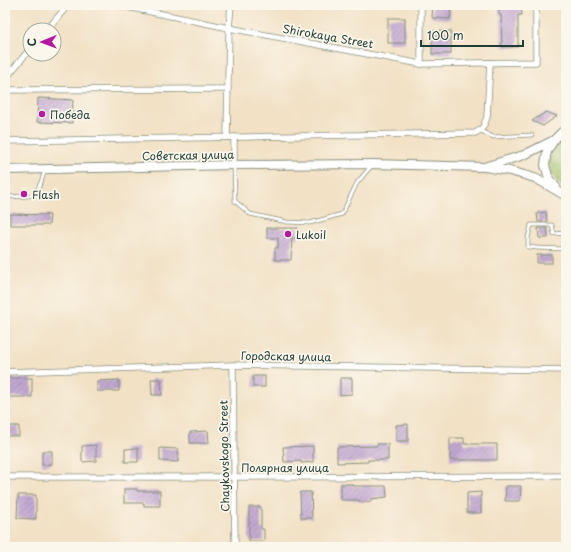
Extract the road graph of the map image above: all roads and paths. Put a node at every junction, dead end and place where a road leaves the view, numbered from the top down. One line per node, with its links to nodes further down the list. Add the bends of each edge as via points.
1 (68, 5): 6 (street)
2 (118, 5): 7 (street, Shirokaya Street)
3 (231, 5): 7 (street)
4 (421, 5): 10 (street)
5 (536, 5): 9 (street, Shirokaya Street, via 536,62)
6 (54, 22)
7 (229, 28): 10 (street, Shirokaya Street); 12 (street)
8 (22, 58): 11 (street)
9 (490, 63): 10 (street, Shirokaya Street); 15 (street, via 487,117)
10 (421, 64)
11 (5, 78)
12 (228, 89): 13 (street); 17 (street)
13 (5, 90)
14 (566, 129): 19 (main road)
15 (481, 131): 16 (lane, via 492,137); 18 (street, via 475,134)
16 (532, 135)
17 (227, 137): 18 (street); 20 (street)
18 (234, 137): 21 (street)
19 (554, 140): 23 (main road, via 524,154); 26 (main road, via 547,151 545,165 549,179)
20 (5, 141)
21 (234, 164): 22 (main road, Советская улица); 22 (lane, via 235,201 250,214 287,222 310,223 342,214 358,183); 24 (main road, Советская улица)
22 (372, 164): 23 (main road, Советская улица)
23 (485, 167): 26 (main road, via 535,178)
24 (46, 169): 25 (main road, Советская улица); 27 (lane, via 36,192 30,196)
25 (5, 170)
26 (565, 195)
27 (5, 197)
28 (566, 233): 29 (lane, via 554,234 552,225 530,225 528,238 528,247)
29 (566, 249)
30 (233, 365): 31 (street, Городская улица); 32 (street, Городская улица); 35 (street, Chaykovskogo Street)
31 (566, 370)
32 (5, 372)
33 (5, 476): 35 (street, Полярная улица)
34 (566, 476): 35 (street, Полярная улица)
35 (234, 477): 36 (street, Chaykovskogo Street)
36 (235, 547)

